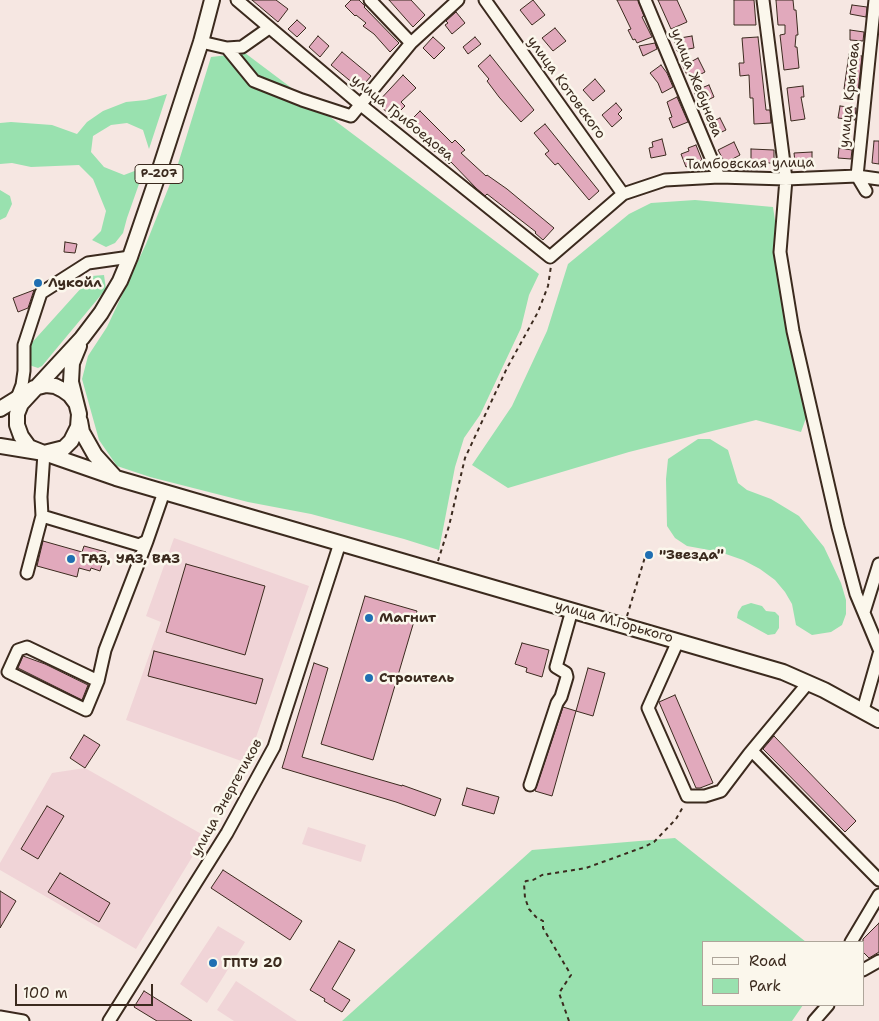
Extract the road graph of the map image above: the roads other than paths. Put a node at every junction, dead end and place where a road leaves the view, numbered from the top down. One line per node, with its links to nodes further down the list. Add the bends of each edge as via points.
1 (212, 0): 10 (main road, Р-207)
2 (237, 0): 9 (street, улица Грибоедова)
3 (370, 0): 11 (street)
4 (458, 0): 11 (street)
5 (484, 0): 19 (street, улица Котовского)
6 (646, 0): 15 (street, улица Жебунева)
7 (763, 0): 16 (street)
8 (874, 0): 14 (street, улица Крылова)
9 (269, 28): 12 (street, via 242,47); 13 (street, улица Грибоедова)
10 (200, 42): 12 (street); 20 (main road, Р-207)
11 (412, 43): 13 (street)
12 (227, 48): 13 (street, via 254,81 351,116)
13 (361, 105): 19 (street, улица Грибоедова, via 550,257)
14 (858, 176): 16 (street, Тамбовская улица); 17 (street, Тамбовская улица); 18 (street)
15 (719, 177): 16 (street, Тамбовская улица); 19 (street, Тамбовская улица, via 665,180)
16 (786, 179): 36 (street, via 780,252 793,331 838,527)
17 (879, 179)
18 (866, 191)
19 (623, 194)
20 (130, 257): 21 (main road, Р-207, via 120,281); 23 (street, via 88,263 41,293 24,345 24,371)
21 (82, 338): 22 (main road, Р-207); 25 (main road, Р-207, via 72,363 71,382)
22 (34, 388): 23 (main road, Р-207); 25 (main road, via 55,386 70,395); 27 (main road, Р-207, via 21,404 17,426 29,446)
23 (17, 398): 24 (main road, Р-207)
24 (0, 409)
25 (78, 409): 27 (main road, Р-207, via 78,427 71,441 64,448); 28 (main road, via 88,444)
26 (0, 446): 27 (main road, Р-207)
27 (44, 453): 28 (main road, улица М.Горького); 30 (street)
28 (116, 478): 29 (main road, улица М.Горького)
29 (164, 492): 31 (street); 32 (main road, улица М.Горького)
30 (42, 516): 31 (street, via 140,545); 34 (street)
31 (147, 541): 41 (street, via 105,650)
32 (340, 543): 35 (main road, улица М.Горького); 55 (street, улица Энергетиков, via 274,747 227,833)
33 (879, 564): 36 (street)
34 (27, 573)
35 (572, 610): 37 (main road, улица М.Горького); 46 (street, via 556,668 567,677)
36 (864, 612): 38 (street)
37 (678, 641): 42 (main road, улица М.Горького, via 783,672); 45 (street, via 648,708 687,796 706,796 721,791)
38 (879, 648)
39 (879, 654): 40 (street)
40 (876, 675): 43 (street)
41 (98, 681): 41 (street, via 86,710 8,672 18,650 27,647)
42 (808, 683): 43 (main road, улица М.Горького); 45 (street)
43 (863, 710): 44 (main road, улица М.Горького)
44 (879, 720)
45 (752, 751): 47 (street)
46 (530, 785)
47 (879, 880)
48 (879, 895): 49 (street)
49 (852, 941)
50 (879, 962): 51 (street)
51 (864, 970)
52 (827, 1006): 56 (street)
53 (0, 1017): 54 (street)
54 (23, 1021)
55 (109, 1021)
56 (814, 1021)

